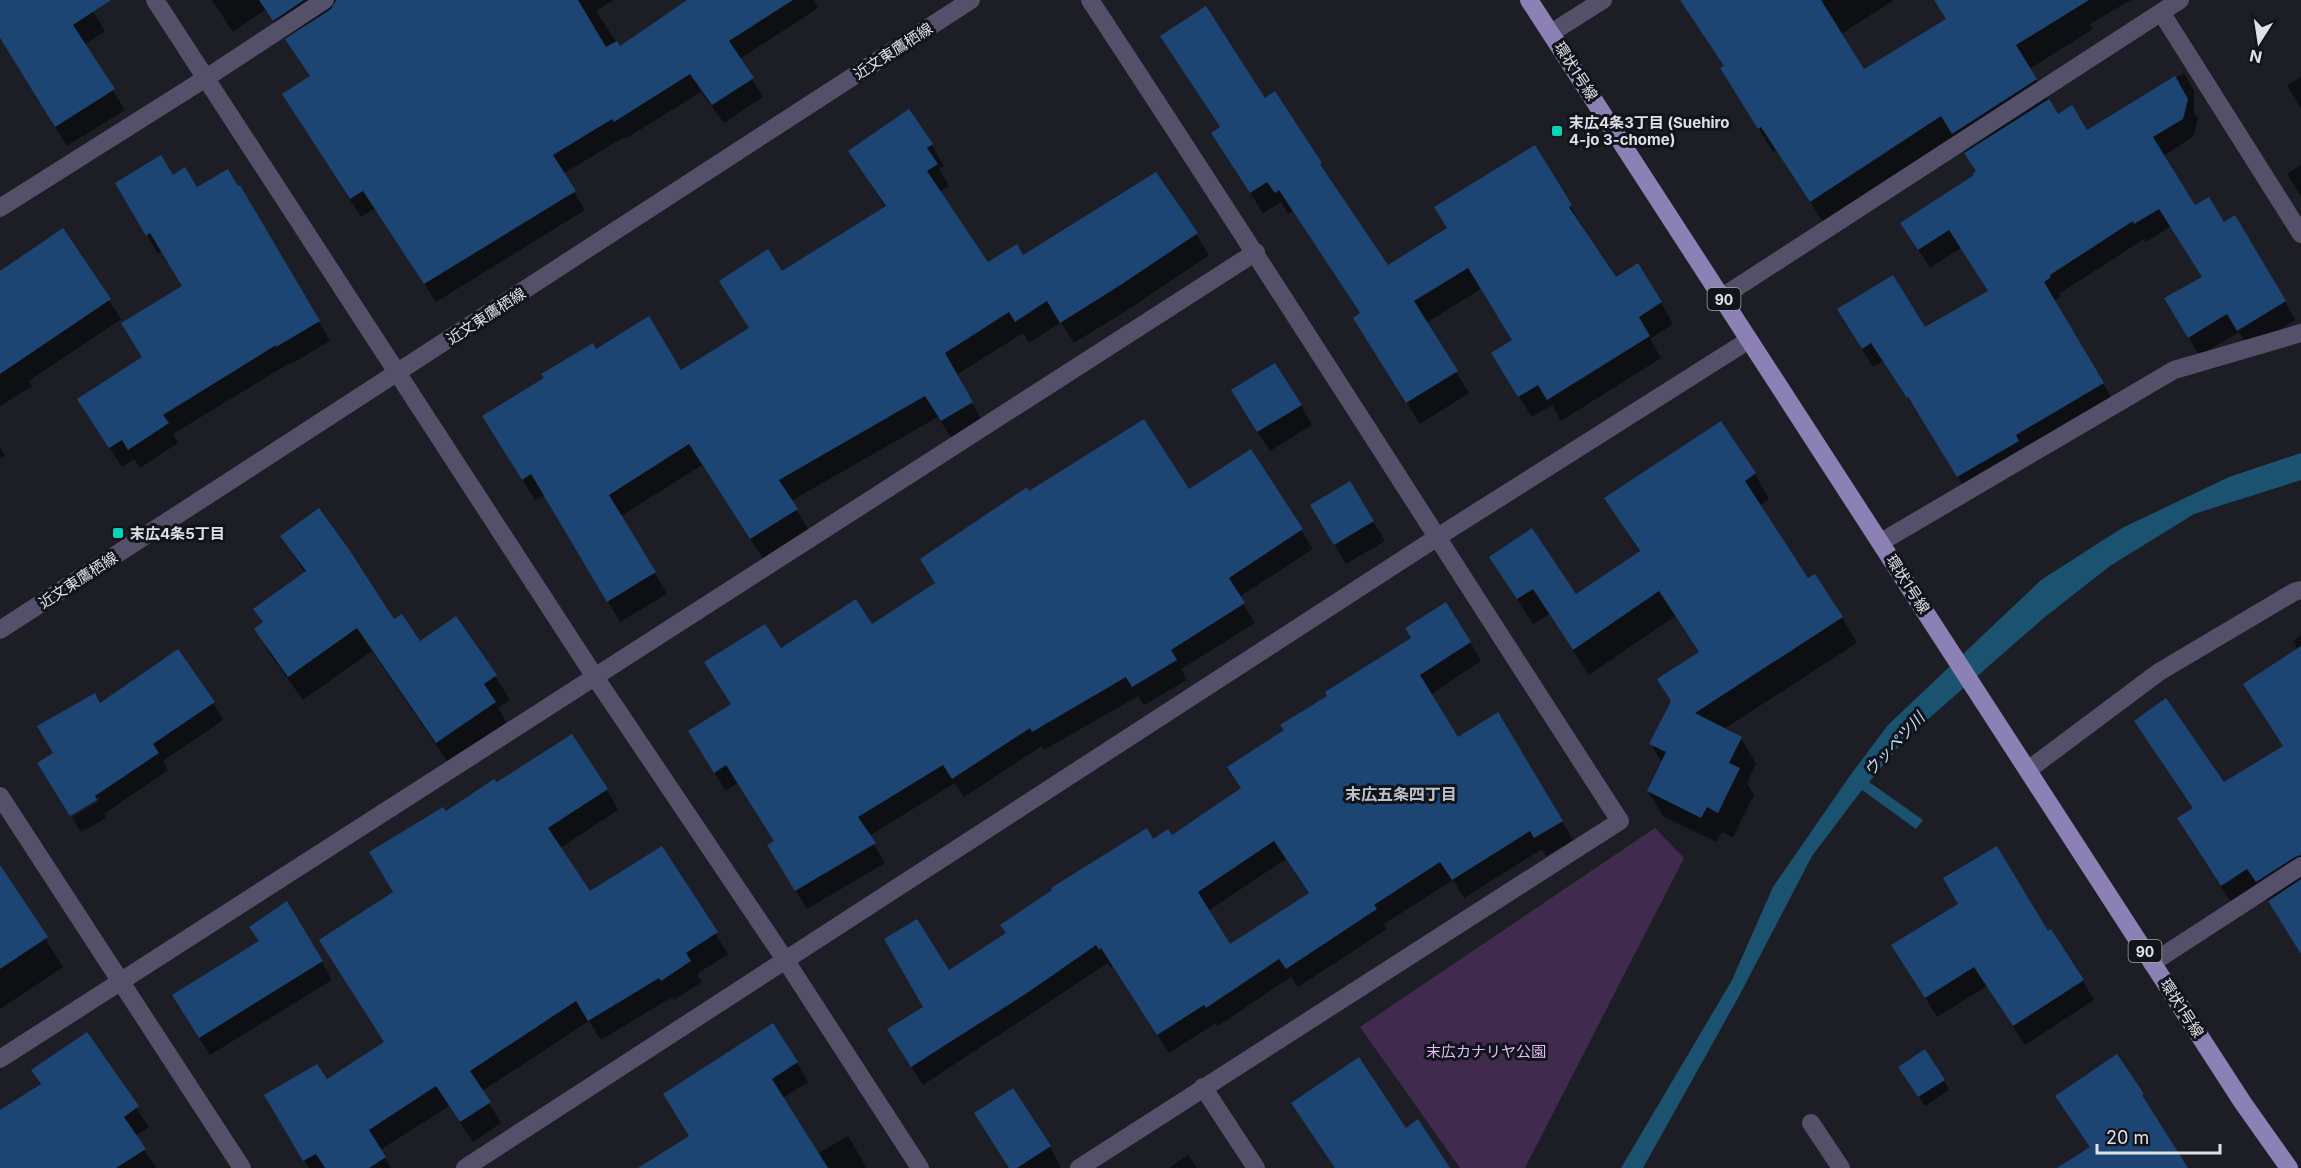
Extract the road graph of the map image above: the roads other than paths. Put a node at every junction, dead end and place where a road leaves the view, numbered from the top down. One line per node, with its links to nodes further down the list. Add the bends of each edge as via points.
1 (155, 0): 10 (street)
2 (325, 0): 10 (street)
3 (971, 0): 17 (street, 近文東鷹栖線)
4 (1090, 0): 13 (street)
5 (1529, 0): 9 (main road, 環状1号線 / 90)
6 (1603, 0): 9 (street)
7 (2180, 0): 8 (street)
8 (2161, 12): 12 (street); 14 (street)
9 (1551, 33): 14 (main road, 環状1号線 / 90)
10 (206, 78): 11 (street); 17 (street)
11 (0, 208)
12 (2301, 234)
13 (1256, 252): 18 (street); 22 (street)
14 (1722, 297): 16 (main road, 環状1号線 / 90)
15 (2301, 333): 19 (street, via 2174,370)
16 (1749, 339): 18 (street); 19 (main road, 環状1号線 / 90)
17 (397, 374): 21 (street, 近文東鷹栖線); 22 (street)
18 (1436, 538): 26 (street); 30 (street, via 1620,821)
19 (1881, 542): 23 (main road, 環状1号線 / 90)
20 (2301, 590): 23 (street, via 2159,672)
21 (0, 630)
22 (595, 677): 26 (street); 28 (street)
23 (2028, 771): 27 (main road, 環状1号線 / 90)
24 (0, 796): 28 (street)
25 (2301, 866): 27 (street)
26 (786, 961): 33 (street); 34 (street)
27 (2152, 963): 38 (main road, 環状1号線 / 90)
28 (120, 981): 29 (street); 32 (street)
29 (0, 1059)
30 (1203, 1087): 35 (street); 36 (street)
31 (1810, 1123): 37 (street)
32 (242, 1168)
33 (465, 1168)
34 (920, 1168)
35 (1079, 1168)
36 (1256, 1168)
37 (1841, 1168)
38 (2289, 1168)

